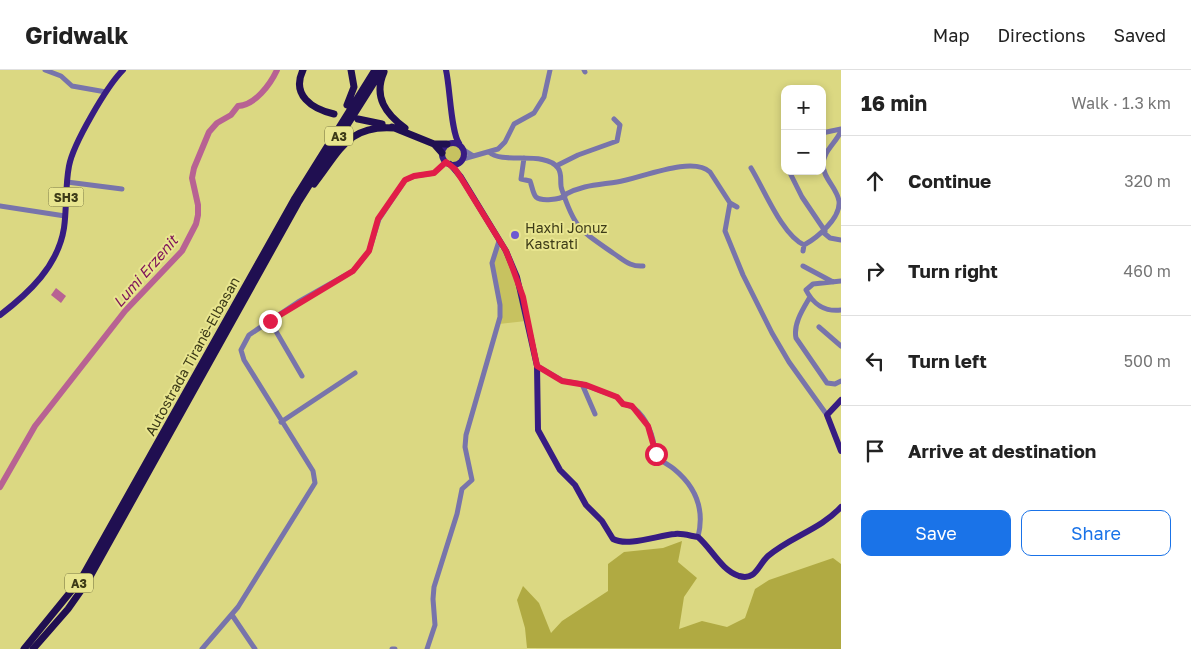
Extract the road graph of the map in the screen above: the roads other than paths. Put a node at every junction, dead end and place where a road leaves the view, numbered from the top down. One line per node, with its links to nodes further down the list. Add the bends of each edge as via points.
1 (45, 70): 9 (street, via 61,76 72,86)
2 (123, 70): 9 (main road, SH3)
3 (303, 70): 10 (highway, via 300,86 304,99 313,108)
4 (351, 70): 18 (highway, via 354,90)
5 (375, 70): 18 (highway, Autostrada Tiranë-Elbasan / A3)
6 (384, 70): 17 (highway, A3, via 380,89 383,104 389,115); 36 (highway, Autostrada Tiranë-Elbasan / A3)
7 (446, 70): 15 (main road)
8 (550, 70): 23 (street, via 544,97 534,113 514,124 503,145)
9 (106, 92): 33 (main road, SH3, via 71,158)
10 (334, 114)
11 (358, 119): 13 (highway)
12 (614, 119): 29 (street, via 620,125 617,141)
13 (395, 128): 17 (highway); 36 (highway, via 373,127 353,136)
14 (841, 130): 16 (street); 41 (street, via 824,156 823,165 840,202)
15 (453, 131): 19 (main road); 20 (main road)
16 (826, 132)
17 (411, 133): 21 (highway)
18 (332, 136): 69 (highway, Autostrada Tiranë-Elbasan / A3, via 258,262 82,580)
19 (448, 143): 20 (main road); 21 (highway); 24 (main road)
20 (458, 143): 22 (main road)
21 (434, 144): 24 (highway)
22 (464, 150): 25 (street); 27 (main road)
23 (489, 152): 25 (street); 26 (street)
24 (442, 153): 28 (main road)
25 (472, 156): 27 (street)
26 (524, 158): 29 (street, via 544,160); 35 (street, via 521,179 530,181 536,196 560,199)
27 (461, 161): 28 (main road); 32 (main road)
28 (448, 163): 32 (main road); 53 (street, via 434,173 405,180 378,219 369,251 353,271)
29 (556, 166): 35 (street)
30 (751, 168): 44 (street, via 788,232)
31 (791, 175): 41 (street)
32 (461, 178): 43 (main road)
33 (67, 182): 34 (street); 40 (main road, SH3)
34 (122, 189)
35 (565, 196): 37 (street, via 574,189 595,184 696,166 710,172); 46 (street, via 572,218 584,234 631,266)
36 (298, 203): 70 (highway, Autostrada Tiranë-Elbasan / A3, via 90,576 68,609)
37 (730, 203): 39 (street); 63 (street, via 725,231 743,275 776,341)
38 (0, 206): 40 (street)
39 (737, 207)
40 (65, 216): 52 (main road, SH3, via 62,237 45,272 26,294)
41 (824, 232): 42 (street, via 830,238); 44 (street)
42 (841, 240)
43 (499, 241): 56 (main road, via 523,297); 73 (street, via 492,263 500,317 465,442 472,480 462,489 456,520 437,576 432,599 435,625)
44 (804, 245): 45 (street)
45 (803, 252)
46 (643, 266)
47 (803, 266): 49 (street)
48 (841, 281): 49 (street)
49 (833, 282): 50 (street, via 810,285 806,290)
50 (810, 297): 51 (street, via 827,310); 59 (street, via 800,315 796,338 827,383)
51 (841, 310)
52 (0, 315)
53 (270, 321): 58 (street); 64 (street, via 249,334 241,350)
54 (819, 327): 55 (street)
55 (841, 346)
56 (537, 366): 60 (street, via 562,381); 67 (main road, via 538,430 560,470 575,485 613,540 643,540 674,534)
57 (355, 373): 64 (street)
58 (302, 376)
59 (841, 381)
60 (582, 384): 62 (street); 67 (street, via 617,397 623,404 630,404 643,418 652,434 657,456 684,478 698,499 702,519)
61 (841, 400): 63 (main road)
62 (595, 414)
63 (826, 415): 65 (main road)
64 (281, 422): 68 (street, via 313,472 314,485)
65 (841, 451)
66 (841, 507): 67 (main road, via 831,517 767,557 756,573 749,577 727,570)
67 (698, 537)
68 (232, 615): 71 (street); 72 (street)
69 (24, 649)
70 (33, 649)
71 (202, 649)
72 (255, 649)
73 (427, 649)

